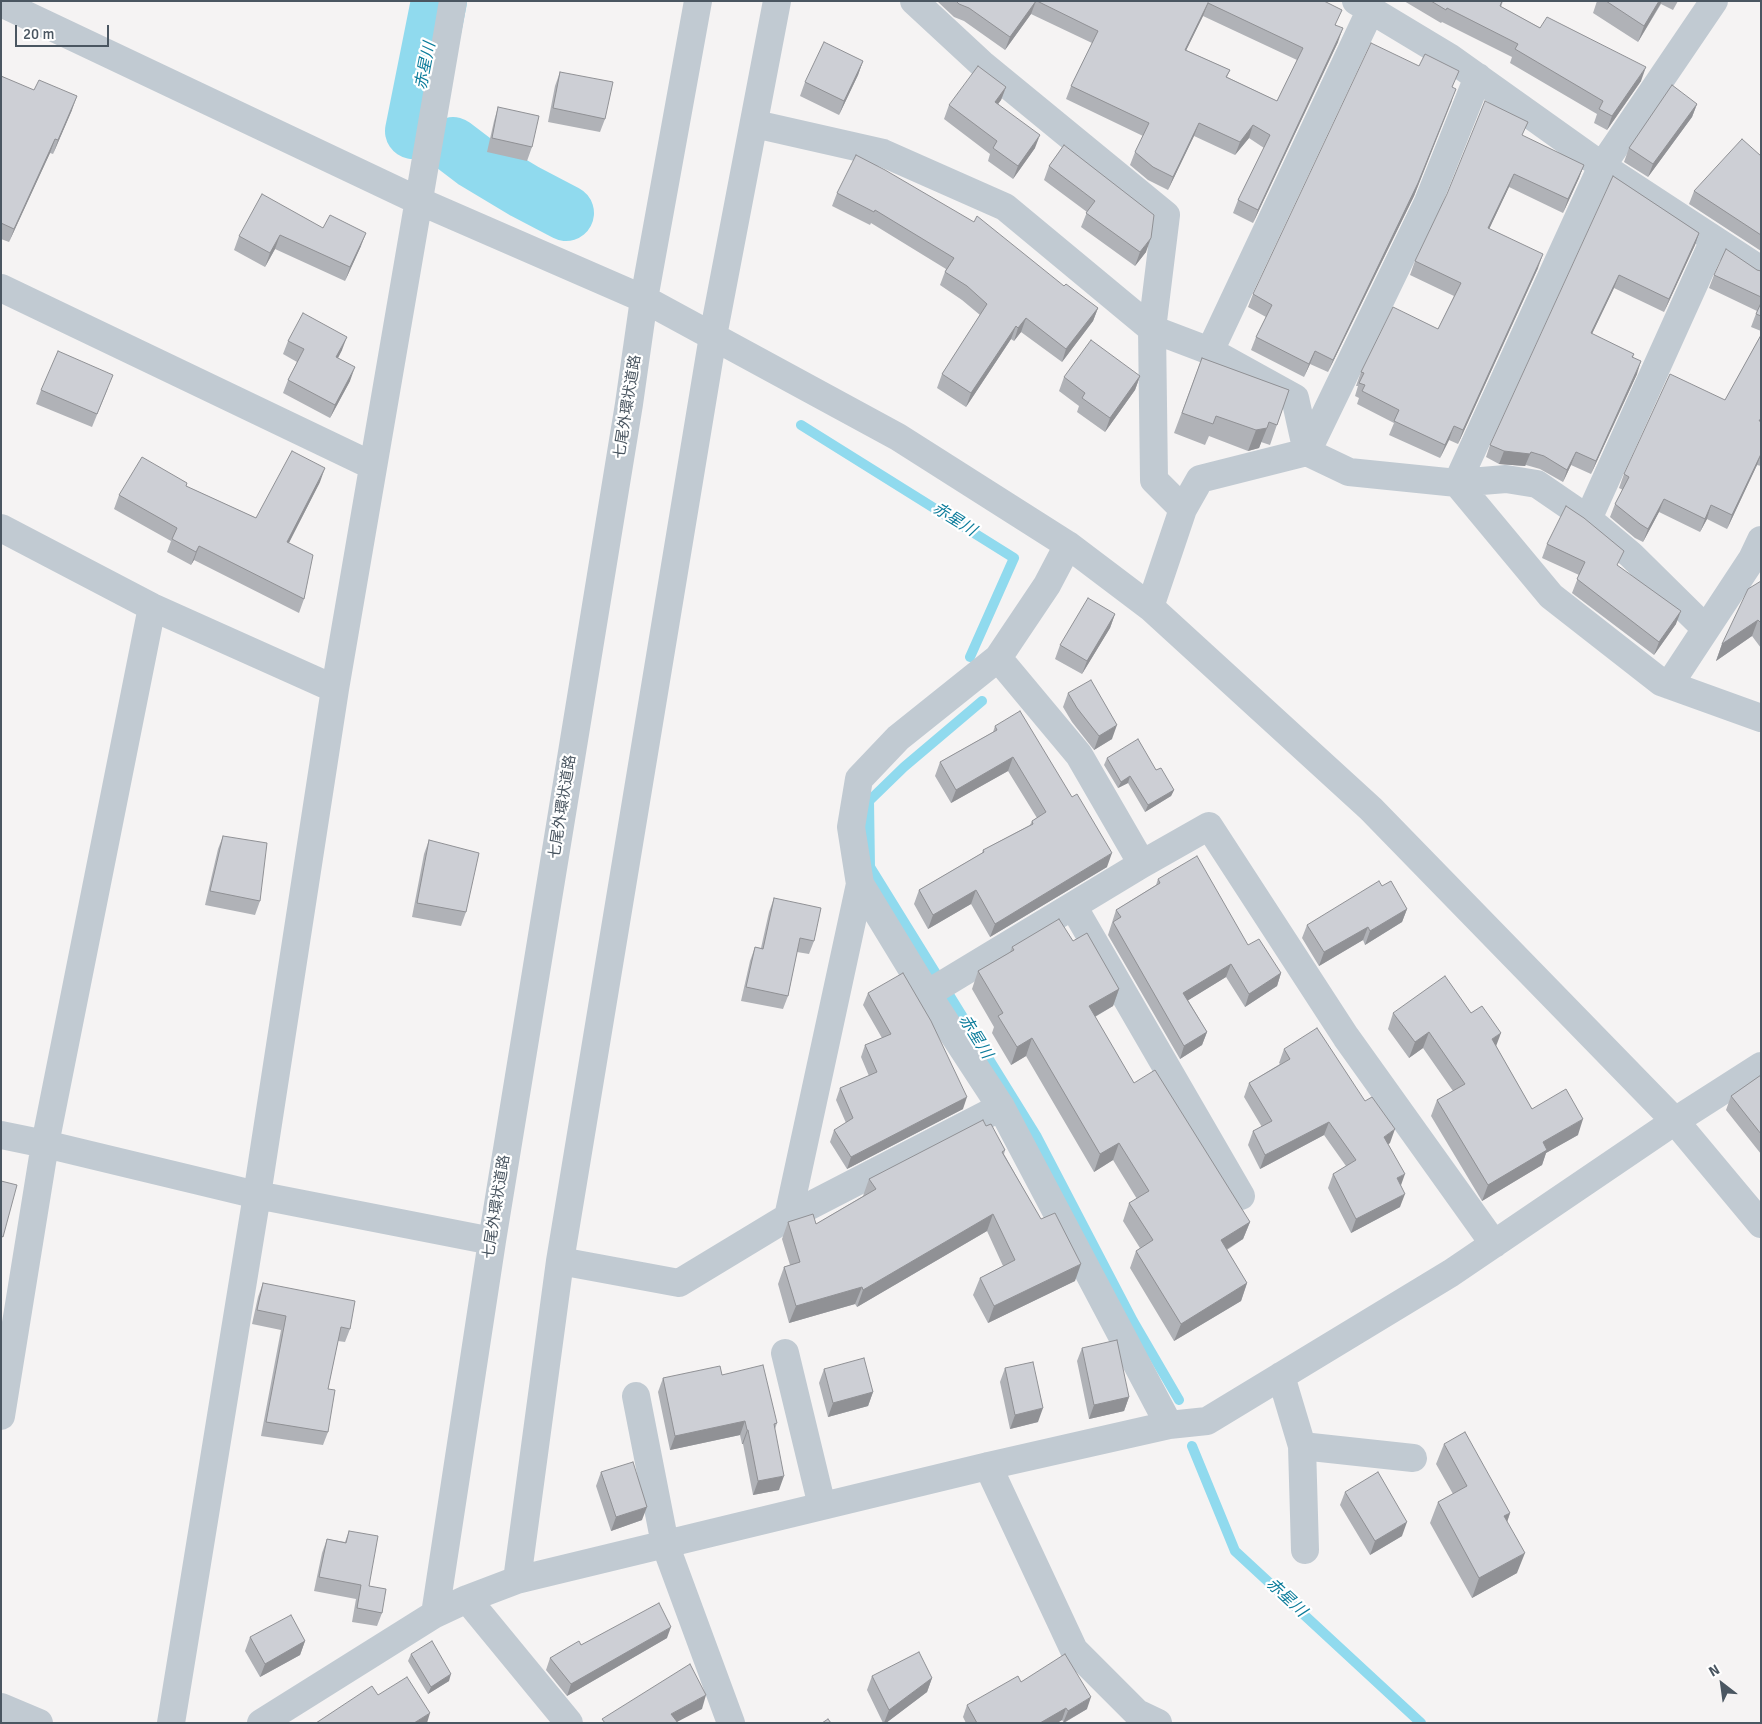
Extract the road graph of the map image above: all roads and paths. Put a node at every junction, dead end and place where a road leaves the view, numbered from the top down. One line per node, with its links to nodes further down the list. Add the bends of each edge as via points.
1 (452, 1): 11 (street)
2 (698, 1): 15 (street, 七尾外環状道路)
3 (777, 1): 9 (street)
4 (914, 1): 16 (street, via 982,64 1166,215)
5 (1714, 1): 10 (street)
6 (1, 3): 11 (street)
7 (1364, 5): 8 (street); 18 (street)
8 (1478, 77): 10 (street); 19 (street, via 1428,202)
9 (755, 124): 16 (street, via 883,153 1005,207); 17 (street)
10 (1602, 166): 12 (street); 21 (street)
11 (419, 201): 15 (street); 20 (street)
12 (1714, 240): 13 (street); 23 (street)
13 (1761, 270)
14 (1, 288): 20 (street)
15 (644, 299): 17 (street); 47 (street, 七尾外環状道路)
16 (1152, 329): 18 (street); 22 (street, via 1154,480)
17 (713, 336): 25 (street, via 898,437); 49 (street)
18 (1210, 351): 19 (street, via 1295,398)
19 (1307, 452): 21 (street, via 1349,472); 22 (street, via 1200,479)
20 (373, 466): 32 (street)
21 (1457, 484): 23 (street, via 1506,479 1537,484); 31 (street, via 1551,596 1661,682)
22 (1183, 509): 28 (street)
23 (1588, 519): 29 (street, via 1631,554)
24 (1, 528): 27 (street)
25 (1068, 545): 28 (street); 30 (street, via 1047,585)
26 (1758, 555): 29 (street)
27 (152, 607): 32 (street); 42 (street)
28 (1150, 607): 40 (street, via 1371,810)
29 (1705, 628): 31 (street)
30 (998, 658): 34 (street, via 1079,755); 35 (street, via 898,738 859,779 851,826)
31 (1669, 684): 33 (street)
32 (335, 689): 43 (street)
33 (1761, 718)
34 (1142, 864): 36 (street); 48 (street, via 1209,826 1346,1037)
35 (860, 884): 37 (street); 45 (street)
36 (1073, 906): 37 (street); 44 (street)
37 (927, 994): 39 (street)
38 (1761, 1066): 40 (street)
39 (1001, 1107): 45 (street); 54 (street)
40 (1675, 1121): 46 (street); 48 (street)
41 (1, 1134): 42 (street)
42 (45, 1144): 43 (street); 53 (street)
43 (256, 1195): 47 (street); 67 (street)
44 (1242, 1196)
45 (788, 1217): 49 (street, via 679,1282)
46 (1761, 1224)
47 (492, 1241): 63 (street, 七尾外環状道路)
48 (1494, 1244): 51 (street, via 1452,1274)
49 (560, 1260): 61 (street)
50 (785, 1353): 58 (street)
51 (1280, 1376): 54 (street, via 1207,1421); 55 (street)
52 (636, 1396): 59 (street)
53 (1, 1416)
54 (1169, 1425): 57 (street)
55 (1302, 1446): 56 (street); 60 (street)
56 (1413, 1458)
57 (988, 1466): 58 (street); 65 (street, via 1074,1650)
58 (822, 1506): 59 (street)
59 (665, 1544): 61 (street); 70 (street)
60 (1305, 1550)
61 (517, 1580): 62 (street)
62 (467, 1598): 63 (street); 69 (street)
63 (435, 1614): 68 (street)
64 (1, 1707): 66 (street)
65 (1140, 1720)
66 (39, 1723)
67 (170, 1723)
68 (260, 1723)
69 (569, 1723)
70 (731, 1723)

